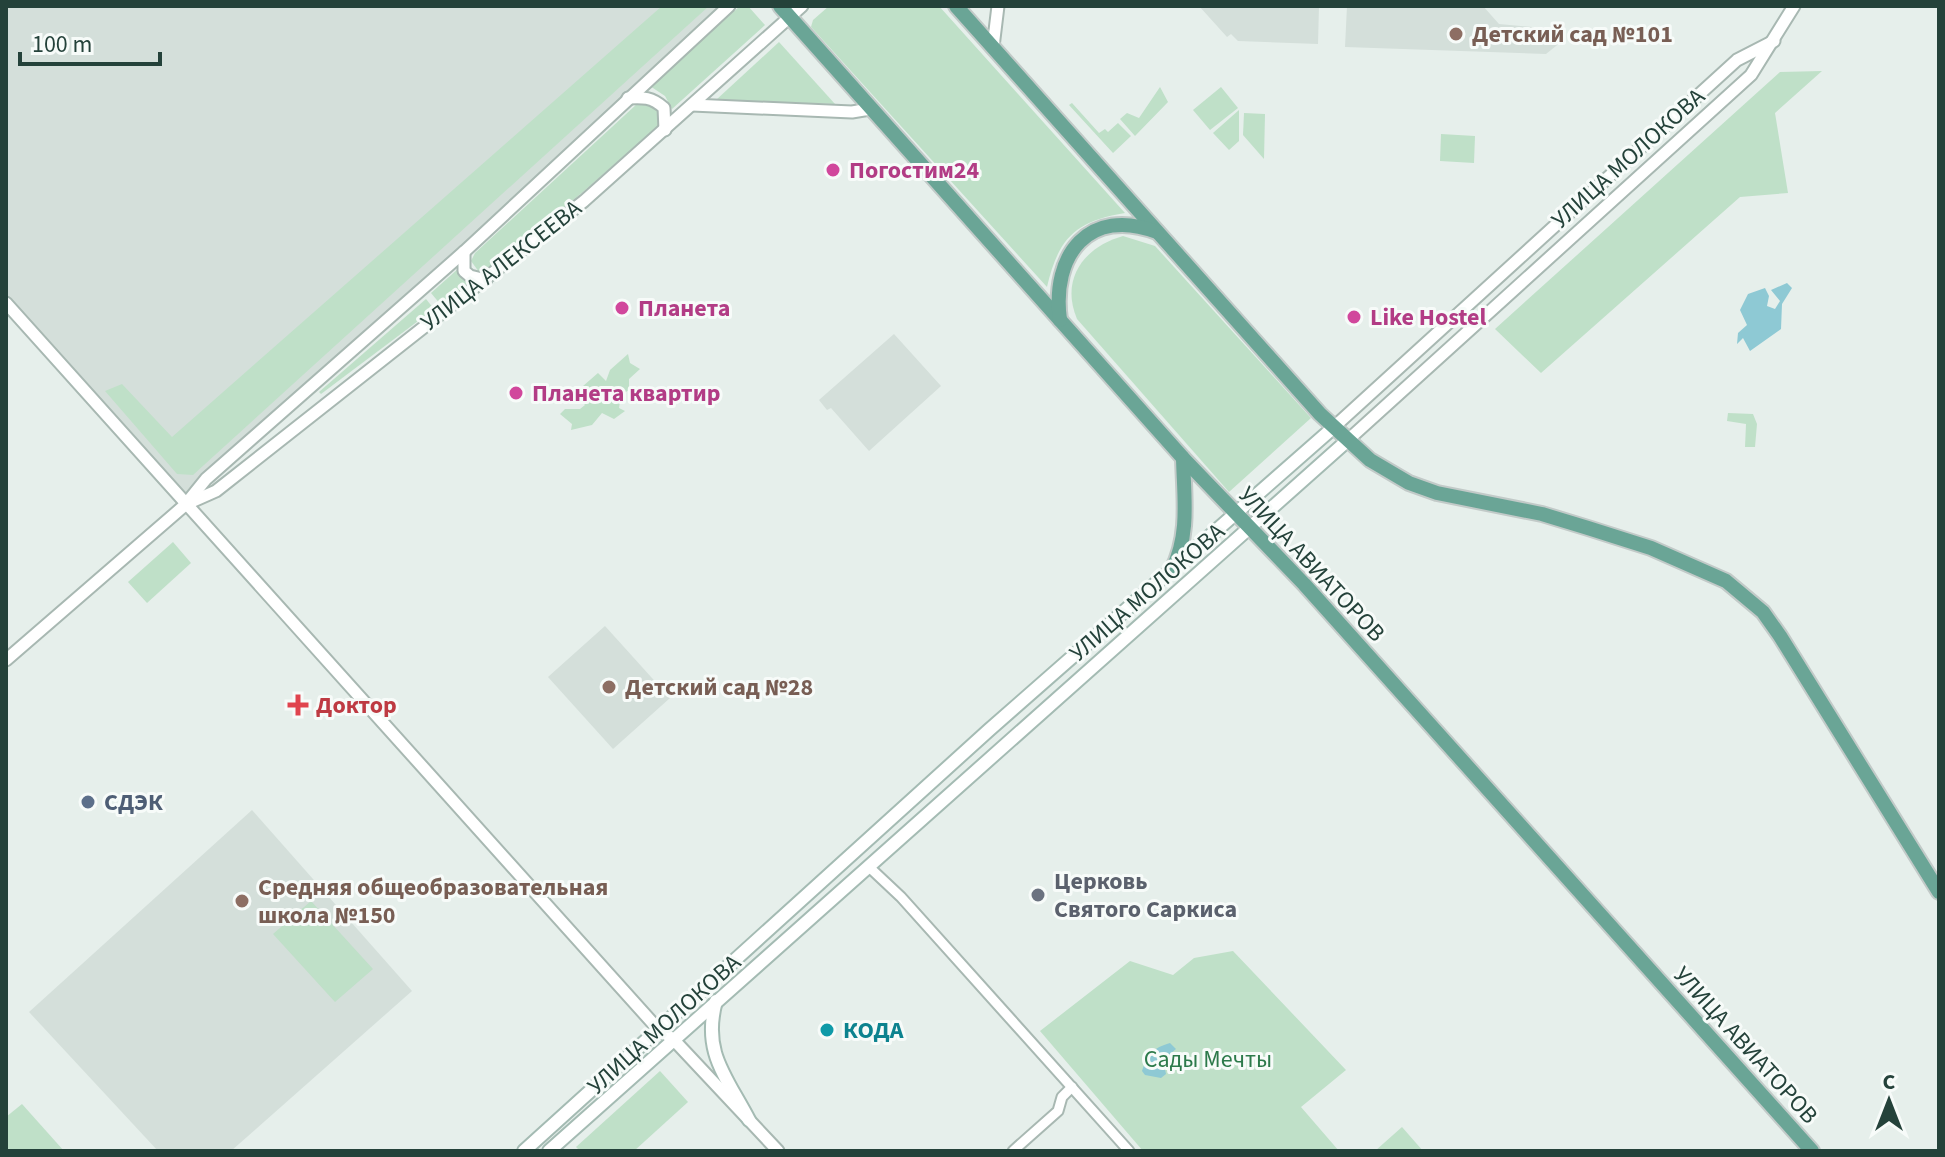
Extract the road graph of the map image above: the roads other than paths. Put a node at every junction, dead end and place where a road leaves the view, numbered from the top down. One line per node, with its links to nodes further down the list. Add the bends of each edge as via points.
1 (729, 6): 9 (street, УЛИЦА АЛЕКСЕЕВА)
2 (802, 6): 6 (street, УЛИЦА АЛЕКСЕЕВА)
3 (956, 6): 8 (main road)
4 (998, 6): 8 (street)
5 (1794, 6): 7 (street, УЛИЦА МОЛОКОВА)
6 (786, 12): 10 (street, УЛИЦА АЛЕКСЕЕВА); 11 (main road, УЛИЦА АВИАТОРОВ)
7 (1775, 41): 18 (street, УЛИЦА МОЛОКОВА, via 1737,60); 19 (street, УЛИЦА МОЛОКОВА, via 1751,75)
8 (993, 47): 13 (main road)
9 (628, 98): 12 (street, via 659,103); 14 (street, УЛИЦА АЛЕКСЕЕВА)
10 (692, 105): 11 (street); 12 (street, УЛИЦА АЛЕКСЕЕВА)
11 (870, 109): 17 (main road, УЛИЦА АВИАТОРОВ)
12 (665, 130): 15 (street, УЛИЦА АЛЕКСЕЕВА)
13 (1157, 233): 17 (main road, via 1124,226 1101,228 1082,239 1067,255 1058,279); 18 (main road)
14 (464, 252): 15 (street, via 464,271); 21 (street, УЛИЦА АЛЕКСЕЕВА, via 206,479)
15 (486, 280): 21 (street, УЛИЦА АЛЕКСЕЕВА, via 216,491)
16 (6, 303): 21 (street)
17 (1060, 320): 20 (main road, УЛИЦА АВИАТОРОВ)
18 (1334, 427): 19 (main road); 22 (main road, УЛИЦА МОЛОКОВА)
19 (1348, 440): 23 (main road, УЛИЦА МОЛОКОВА); 27 (main road, via 1389,474 1409,483 1553,517 1651,548 1726,581 1763,612 1780,636)
20 (1183, 458): 22 (main road, УЛИЦА АВИАТОРОВ); 24 (main road, via 1185,531)
21 (185, 505): 25 (street, УЛИЦА АЛЕКСЕЕВА); 29 (street)
22 (1236, 514): 23 (main road, УЛИЦА АВИАТОРОВ); 24 (main road, УЛИЦА МОЛОКОВА)
23 (1249, 528): 26 (main road, УЛИЦА МОЛОКОВА); 38 (main road, УЛИЦА АВИАТОРОВ)
24 (1172, 570): 29 (main road, УЛИЦА МОЛОКОВА)
25 (6, 660)
26 (868, 866): 28 (main road, УЛИЦА МОЛОКОВА); 31 (street)
27 (1939, 892)
28 (716, 1001): 30 (main road, УЛИЦА МОЛОКОВА); 32 (main road, via 711,1046)
29 (658, 1029): 30 (street); 33 (main road, УЛИЦА МОЛОКОВА)
30 (673, 1039): 32 (street); 34 (main road, УЛИЦА МОЛОКОВА)
31 (1072, 1087): 36 (street, via 1058,1111); 37 (street)
32 (749, 1120): 35 (street)
33 (524, 1151)
34 (549, 1151)
35 (778, 1151)
36 (1013, 1151)
37 (1129, 1151)
38 (1812, 1151)

